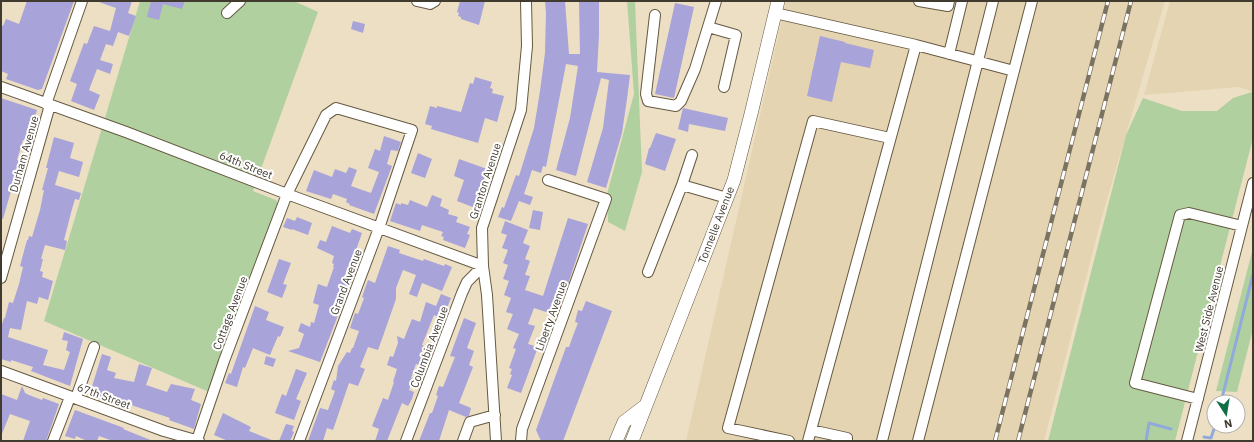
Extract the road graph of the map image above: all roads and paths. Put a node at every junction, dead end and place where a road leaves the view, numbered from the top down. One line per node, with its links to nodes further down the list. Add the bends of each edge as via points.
1 (82, 1): 22 (street, Durham Avenue)
2 (240, 1): 13 (street)
3 (417, 1): 4 (street, via 430,4)
4 (435, 1)
5 (526, 1): 33 (street, Granton Avenue, via 527,46 521,110 482,228)
6 (716, 1): 15 (street)
7 (919, 1): 8 (street, via 948,6)
8 (949, 1)
9 (962, 1): 17 (street)
10 (993, 1): 18 (street)
11 (1032, 1): 19 (street)
12 (775, 4): 16 (street); 30 (main road, Tonnelle Avenue, via 736,175)
13 (227, 13)
14 (655, 15): 15 (street, via 646,94 648,101 676,106 681,102)
15 (708, 27): 21 (street, via 736,35)
16 (916, 45): 17 (street); 24 (street)
17 (949, 54): 18 (street)
18 (978, 61): 19 (street); 56 (street)
19 (1014, 71): 57 (street)
20 (1, 87): 22 (street, 64th Street)
21 (724, 87)
22 (48, 105): 29 (street, 64th Street, via 155,142); 35 (street, Durham Avenue)
23 (412, 130): 29 (street, Cottage Avenue, via 336,108 326,115); 32 (street, Grand Avenue)
24 (890, 138): 42 (street); 54 (street, via 813,121 728,428)
25 (692, 155): 28 (street)
26 (548, 180): 51 (street, Liberty Avenue, via 606,199 522,429)
27 (1253, 183): 31 (street, West Side Avenue)
28 (682, 185): 30 (street); 34 (street)
29 (287, 194): 32 (street, 64th Street); 44 (street, Cottage Avenue, via 224,361)
30 (726, 198): 40 (main road, Tonnelle Avenue)
31 (1242, 226): 39 (street, West Side Avenue); 39 (street, via 1189,213 1180,216 1134,383)
32 (379, 228): 33 (street, 64th Street); 47 (street, Grand Avenue)
33 (483, 266): 41 (street, Granton Avenue, via 488,302); 48 (street, Columbia Avenue, via 467,282 462,293)
34 (648, 272)
35 (1, 278)
36 (94, 347): 38 (street)
37 (1, 371): 38 (street, 67th Street)
38 (73, 397): 43 (street, 67th Street); 46 (street)
39 (1198, 399): 58 (street, West Side Avenue)
40 (645, 406): 52 (main road, via 624,422); 53 (main road, Tonnelle Avenue)
41 (495, 415): 49 (street, via 470,422); 50 (street, Granton Avenue)
42 (810, 430): 45 (street); 55 (street)
43 (163, 436): 44 (street, 67th Street)
44 (198, 440)
45 (847, 440)
46 (53, 441)
47 (299, 441)
48 (406, 441)
49 (463, 441)
50 (496, 441)
51 (521, 441)
52 (616, 441)
53 (632, 441)
54 (789, 441)
55 (808, 441)
56 (882, 441)
57 (918, 441)
58 (1187, 441)

